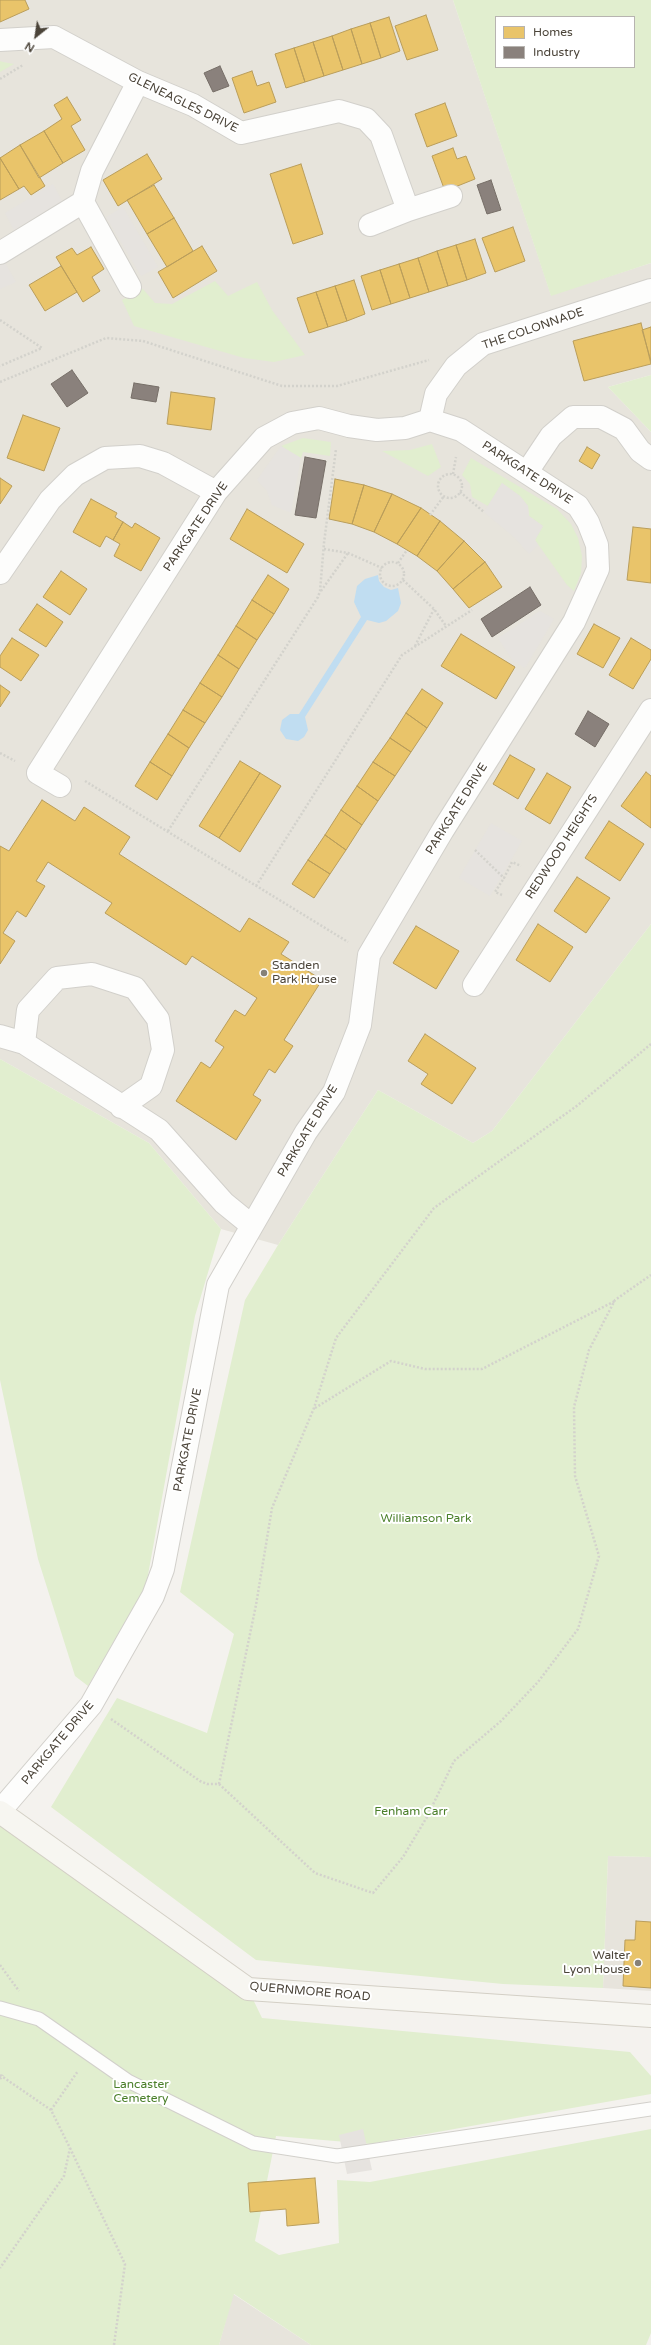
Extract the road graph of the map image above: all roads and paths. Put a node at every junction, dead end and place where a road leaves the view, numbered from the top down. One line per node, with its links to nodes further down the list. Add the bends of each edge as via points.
1 (0, 40): 2 (street, GLENEAGLES DRIVE, via 54,37)
2 (138, 82): 4 (street, via 92,171); 5 (street, GLENEAGLES DRIVE, via 193,105 240,133 339,111 366,119 381,135)
3 (451, 196): 5 (street)
4 (83, 202): 7 (street); 8 (street)
5 (408, 210): 6 (street)
6 (370, 225)
7 (0, 253)
8 (130, 286)
9 (651, 290): 14 (street, THE COLONNADE, via 483,344 456,366 436,394)
10 (0, 320): 12 (path, via 42,348)
11 (432, 359): 13 (path, via 337,386 282,386 143,341 106,338)
12 (0, 366)
13 (0, 382)
14 (430, 420): 15 (street, PARKGATE DRIVE, via 405,428 377,430); 17 (street, PARKGATE DRIVE, via 461,430)
15 (340, 424): 18 (street, PARKGATE DRIVE, via 319,418 292,423 264,438); 23 (path)
16 (651, 459): 17 (street, via 640,451 624,429 601,417 573,417 551,436)
17 (528, 472): 43 (street, PARKGATE DRIVE, via 578,506 597,545 598,569 574,622 443,830)
18 (216, 492): 28 (street, via 163,462 140,456 105,458 75,475 50,500); 36 (street, PARKGATE DRIVE, via 38,773)
19 (460, 492): 20 (path, via 453,497); 20 (path, via 461,480 453,474 447,474 438,483 438,489); 21 (path)
20 (444, 496): 22 (path)
21 (484, 512)
22 (430, 515)
23 (324, 549): 25 (path); 30 (path)
24 (407, 550): 26 (path)
25 (348, 553): 27 (path); 30 (path)
26 (398, 563): 27 (path, via 389,562); 29 (path, via 404,571)
27 (382, 568): 29 (path, via 381,577 386,584 395,585)
28 (0, 573)
29 (403, 580): 31 (path)
30 (320, 591): 37 (path)
31 (434, 609): 33 (path); 34 (path)
32 (472, 610): 33 (path)
33 (446, 626): 34 (path)
34 (415, 646): 41 (path, via 402,655)
35 (651, 710): 44 (street, REDWOOD HEIGHTS)
36 (60, 786): 37 (path, via 86,781)
37 (168, 832): 41 (path)
38 (476, 850): 40 (path)
39 (521, 867): 40 (path, via 512,862)
40 (504, 878): 42 (path)
41 (256, 886): 43 (path)
42 (496, 892)
43 (369, 955): 49 (street, PARKGATE DRIVE, via 360,1025 334,1092 306,1132)
44 (474, 985)
45 (0, 1036): 46 (street)
46 (24, 1043): 48 (street); 48 (street, via 28,1010 57,978 92,974 135,988 158,1019 163,1050 151,1086)
47 (651, 1044): 52 (path, via 578,1105 434,1208 336,1338)
48 (121, 1107): 49 (street, via 159,1130 224,1203)
49 (251, 1225): 53 (street, PARKGATE DRIVE, via 218,1285 163,1568 153,1596)
50 (651, 1275): 51 (path)
51 (615, 1300): 52 (path, via 482,1369 425,1369 391,1361); 54 (path, via 589,1350 574,1407 575,1476 599,1556 578,1629 538,1682 501,1720 454,1761 427,1817 402,1857 373,1893 315,1873)
52 (314, 1408): 54 (path, via 272,1508 256,1605)
53 (91, 1705): 54 (path, via 200,1781); 55 (street, PARKGATE DRIVE)
54 (219, 1784)
55 (0, 1812): 57 (street, QUERNMORE ROAD, via 248,1989)
56 (0, 2008): 61 (lane, via 39,2019 128,2081 253,2143 314,2153 337,2156)
57 (651, 2016)
58 (80, 2068): 62 (path)
59 (1, 2075): 60 (path); 62 (path)
60 (0, 2079)
61 (651, 2109)
62 (51, 2110): 63 (path)
63 (70, 2148): 64 (path, via 64,2176); 65 (path, via 125,2264)
64 (0, 2268)
65 (114, 2345)

